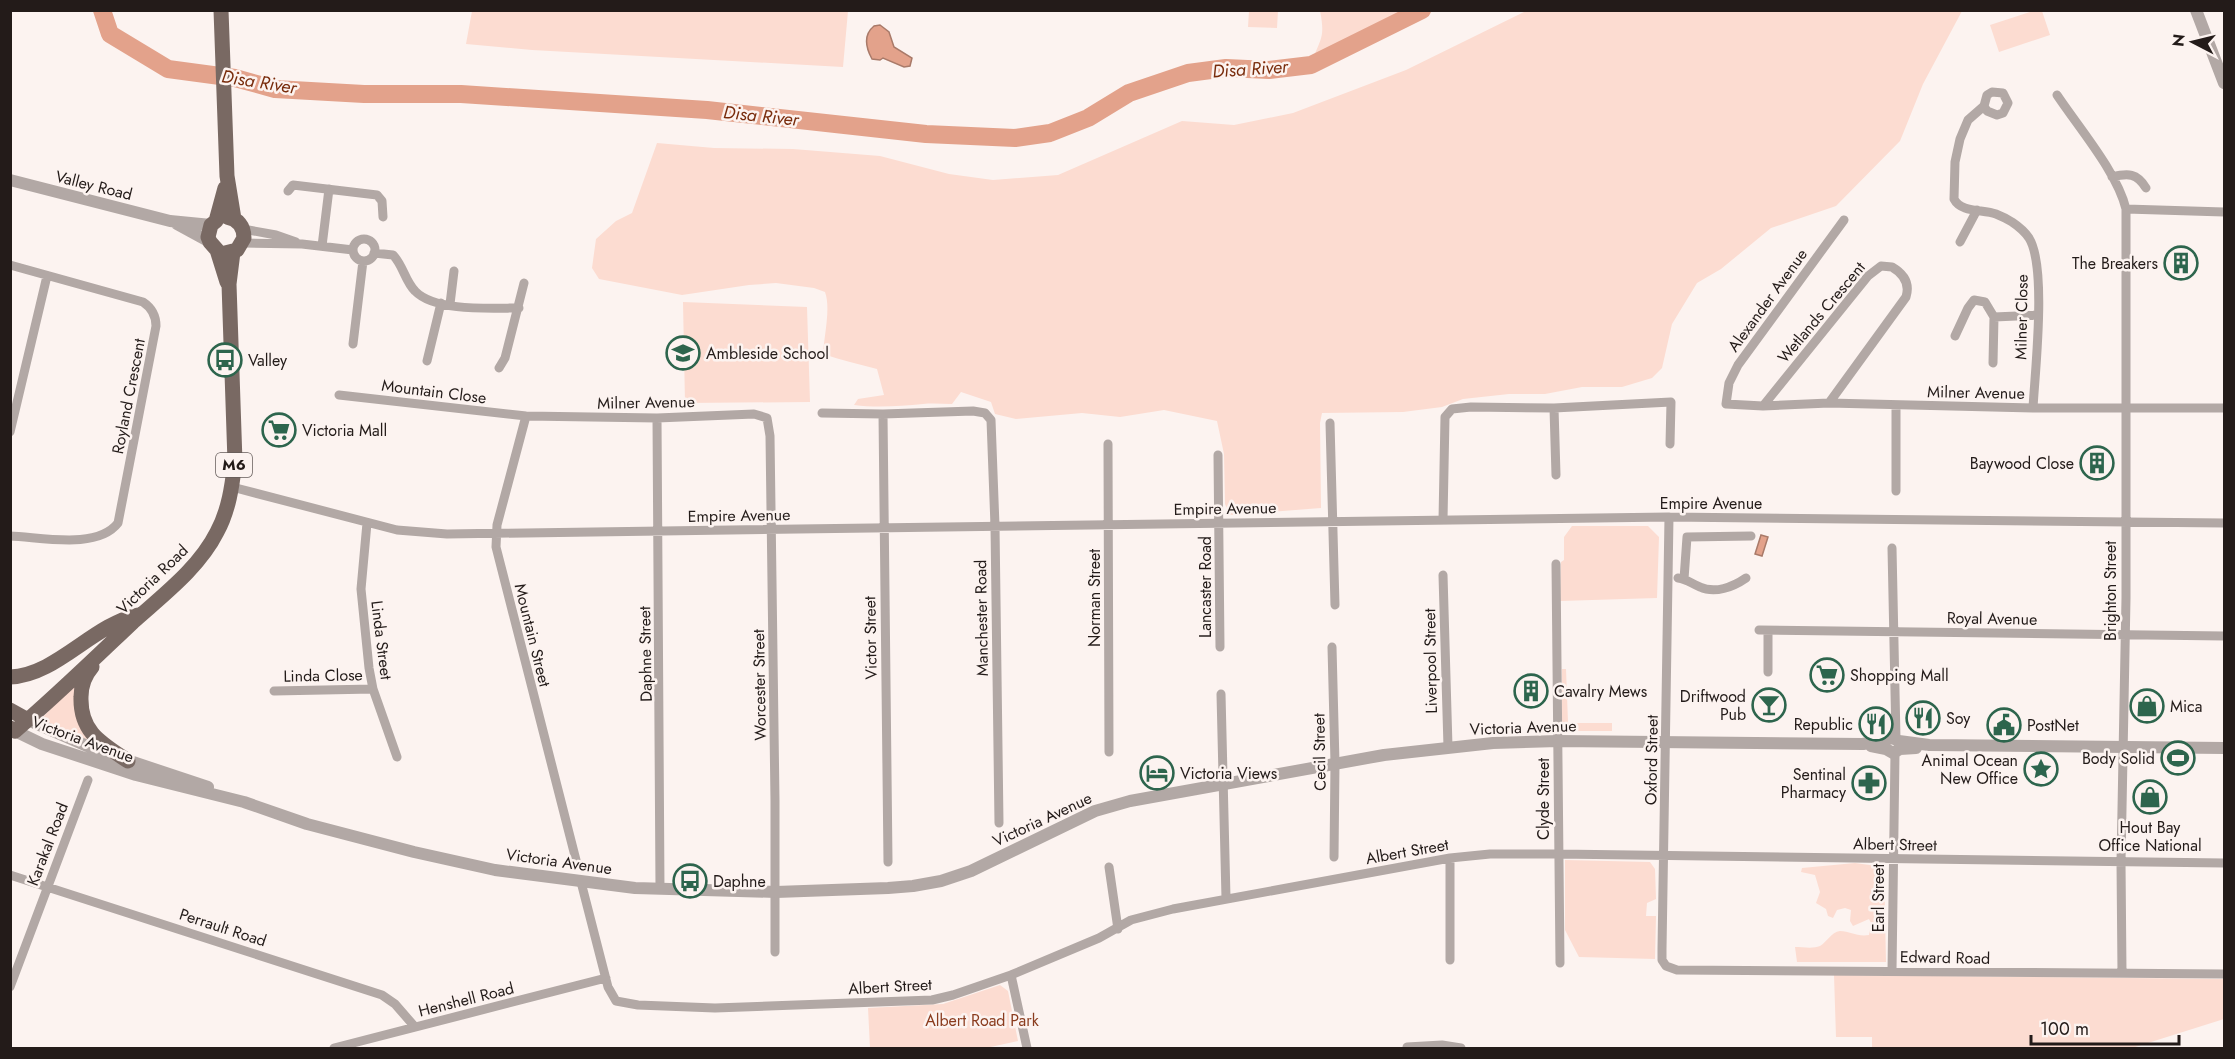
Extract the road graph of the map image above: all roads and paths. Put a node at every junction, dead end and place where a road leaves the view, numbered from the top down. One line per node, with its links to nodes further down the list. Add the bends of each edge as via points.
1 (221, 10): 6 (main road, Victoria Road / M6)
2 (2196, 10): 3 (street)
3 (2224, 82)
4 (2057, 95): 7 (street)
5 (1984, 106): 13 (street, Milner Close, via 1964,128 1955,162 1956,203)
6 (227, 176): 18 (main road, Victoria Road / M6); 19 (main road, Victoria Road / M6)
7 (2112, 177): 9 (street, via 2132,175); 12 (street)
8 (10, 180): 16 (street, Valley Road)
9 (2146, 188)
10 (329, 189): 11 (street, via 292,185); 15 (street, via 377,195 382,201); 22 (street)
11 (288, 191)
12 (2126, 209): 14 (street); 45 (street, Brighton Street)
13 (1977, 210): 20 (street); 33 (street, Milner Close, via 2012,222 2029,238 2037,261)
14 (2224, 212)
15 (383, 217)
16 (170, 220): 18 (street, Valley Road); 21 (street, Valley Road)
17 (1844, 220): 42 (street, Alexander Avenue, via 1738,365 1729,383)
18 (214, 223): 19 (main road, via 227,217); 21 (main road, Victoria Road / M6, via 208,237)
19 (238, 236): 21 (main road, via 227,253); 22 (street, via 276,235); 30 (main road, Victoria Road / M6)
20 (1960, 242)
21 (213, 246): 30 (main road, Victoria Road / M6)
22 (322, 246): 23 (street)
23 (353, 250): 24 (street, via 358,241 365,239 373,245); 25 (street, via 355,257)
24 (374, 253): 25 (street); 31 (street, via 393,255 413,290)
25 (363, 261): 36 (street)
26 (10, 266): 28 (street, Royland Crescent)
27 (454, 272): 31 (street)
28 (47, 276): 55 (street); 75 (street, Royland Crescent, via 143,302 152,310 156,326 118,523 112,531 94,538)
29 (524, 283): 32 (street)
30 (229, 284): 60 (main road, Victoria Road / M6, via 235,462)
31 (445, 304): 32 (street); 37 (street)
32 (519, 308): 39 (street)
33 (2038, 315): 34 (street); 47 (street, Milner Close)
34 (1994, 317): 35 (street, via 1985,302 1974,300); 38 (street, Milner Avenue)
35 (1955, 336)
36 (353, 344)
37 (427, 361)
38 (1993, 363)
39 (499, 368)
40 (339, 395): 51 (street, Mountain Close)
41 (1829, 403): 43 (street, Milner Avenue); 44 (street, Milner Avenue); 44 (street, Wetlands Crescent, via 1906,297 1905,279 1892,267 1881,267 1868,276)
42 (1726, 404): 44 (street, Milner Avenue)
43 (1896, 405): 47 (street, Milner Avenue); 61 (street)
44 (1763, 406)
45 (2124, 407): 47 (street, Milner Avenue); 48 (street, Milner Avenue); 65 (street, Brighton Street)
46 (1554, 408): 57 (street, via 1671,402); 59 (street); 63 (street, via 1450,411 1445,417)
47 (2033, 408)
48 (2224, 408)
49 (822, 413): 50 (street)
50 (883, 414): 70 (street, Manchester Road, via 987,414 992,430); 71 (street, Victor Street)
51 (526, 416): 52 (street, Milner Avenue); 74 (street, Mountain Street)
52 (657, 418): 53 (street, Milner Avenue, via 754,414); 73 (street, Daphne Street)
53 (766, 418): 72 (street, Worcester Street, via 770,429)
54 (1330, 423): 64 (street)
55 (10, 432)
56 (1108, 444): 69 (street, Norman Street)
57 (1670, 444)
58 (1218, 455): 68 (street, Lancaster Road)
59 (1556, 475)
60 (232, 487): 67 (street, Empire Avenue); 84 (main road, Victoria Road / M6, via 223,521 199,560)
61 (1896, 491)
62 (1669, 517): 63 (street, Empire Avenue); 65 (street, Empire Avenue); 80 (street, Oxford Street)
63 (1443, 520): 64 (street, Empire Avenue)
64 (1333, 521): 68 (street, Empire Avenue); 83 (street)
65 (2125, 521): 66 (street, Empire Avenue); 86 (street, Brighton Street)
66 (2224, 522)
67 (367, 523): 74 (street, Empire Avenue, via 422,533); 93 (street, Linda Street, via 361,589)
68 (1220, 523): 69 (street, Empire Avenue); 88 (street, Lancaster Road)
69 (1109, 524): 70 (street, Empire Avenue); 105 (street, Norman Street)
70 (995, 526): 71 (street, Empire Avenue); 112 (street, Manchester Road)
71 (884, 528): 72 (street, Empire Avenue); 119 (street, Victor Street)
72 (771, 529): 73 (street, Empire Avenue); 127 (street, Worcester Street)
73 (659, 531): 74 (street, Empire Avenue); 126 (street, Daphne Street)
74 (495, 533): 118 (street, Mountain Street, via 498,558)
75 (10, 536)
76 (1751, 536): 82 (street, via 1687,537)
77 (1893, 548): 85 (street, Earl Street)
78 (1556, 564): 99 (street, Clyde Street)
79 (1443, 575): 102 (street, Liverpool Street)
80 (1669, 578): 82 (street); 100 (street, Oxford Street)
81 (1746, 578): 82 (street, via 1729,588 1705,589)
82 (1684, 579)
83 (1335, 605)
84 (142, 614): 90 (main road, Victoria Road / M6); 92 (main road, via 124,618 39,670)
85 (1895, 632): 86 (street, Royal Avenue); 91 (street, Royal Avenue, via 1764,631); 101 (street, Earl Street)
86 (2125, 635): 87 (street, Royal Avenue); 103 (street, Brighton Street)
87 (2224, 636)
88 (1220, 647)
89 (1332, 647): 108 (street, Cecil Street)
90 (106, 648): 97 (main road, Victoria Road / M6); 107 (main road, via 83,682 83,716 94,737)
91 (1768, 672)
92 (10, 677)
93 (373, 689): 94 (street, Linda Close); 106 (street, Linda Street)
94 (274, 691)
95 (1221, 694): 110 (street)
96 (10, 711): 97 (main road)
97 (28, 720): 98 (main road, Victoria Road / M6); 107 (street, Victoria Avenue)
98 (12, 731): 111 (street, Victoria Avenue, via 113,768)
99 (1558, 741): 100 (street, Victoria Avenue); 102 (street, Victoria Avenue); 113 (street, Clyde Street)
100 (1666, 742): 101 (street, Victoria Avenue); 115 (street, Oxford Street)
101 (1894, 745): 103 (street, Victoria Avenue); 117 (street, Earl Street)
102 (1448, 747): 108 (street, Victoria Avenue)
103 (2123, 747): 104 (street, Victoria Avenue); 120 (street, Brighton Street)
104 (2224, 748)
105 (1109, 752)
106 (397, 757)
107 (128, 760): 111 (street, Victoria Avenue)
108 (1335, 763): 110 (street, Victoria Avenue); 114 (street, Cecil Street)
109 (88, 780): 125 (street, Karakal Road)
110 (1223, 783): 127 (street, Victoria Avenue, via 1095,811 970,871 941,880 888,888); 128 (street)
111 (244, 802): 124 (street, Victoria Avenue, via 308,824 414,852 495,870)
112 (999, 823)
113 (1558, 854): 115 (street, Albert Street); 116 (street, Albert Street); 132 (street, Clyde Street)
114 (1334, 856)
115 (1663, 856): 117 (street, Albert Street); 133 (street, Oxford Street, via 1662,957)
116 (1450, 858): 128 (street, Albert Street); 131 (street)
117 (1893, 859): 120 (street, Albert Street); 134 (street, Earl Street)
118 (576, 860)
119 (888, 862)
120 (2121, 862): 121 (street, Albert Street); 135 (street, Brighton Street)
121 (2224, 863)
122 (1110, 867): 129 (street)
123 (10, 875): 125 (street, Perrault Road)
124 (581, 882): 126 (street, Victoria Avenue); 138 (street)
125 (47, 888): 139 (street, Karakal Road); 140 (street, Perrault Road, via 382,995)
126 (660, 890): 127 (street, Victoria Avenue)
127 (776, 892): 130 (street, Worcester Street)
128 (1226, 898): 129 (street, Albert Street, via 1144,916)
129 (1118, 929): 137 (street, Albert Street)
130 (775, 952)
131 (1450, 960)
132 (1560, 963)
133 (1666, 966): 134 (street, Edward Road, via 1677,970)
134 (1892, 970): 135 (street, Edward Road)
135 (2122, 973): 136 (street, Edward Road)
136 (2224, 974)
137 (1011, 975): 138 (street, Albert Street, via 944,998 921,1001 715,1008 616,1001); 143 (street)
138 (606, 978): 140 (street, Henshell Road)
139 (10, 987)
140 (415, 1027): 142 (street, Henshell Road)
141 (1407, 1047): 144 (street)
142 (334, 1048)
143 (1027, 1048)
144 (1461, 1048)

